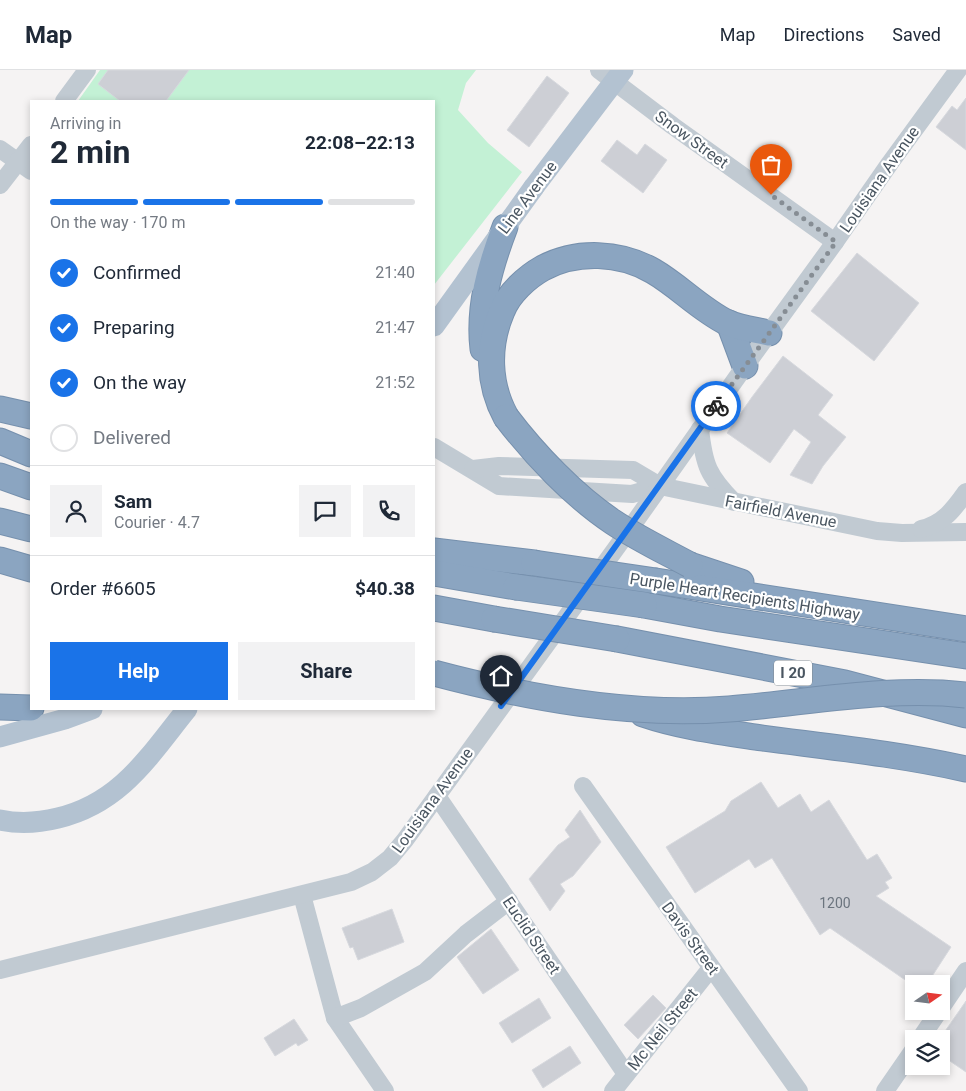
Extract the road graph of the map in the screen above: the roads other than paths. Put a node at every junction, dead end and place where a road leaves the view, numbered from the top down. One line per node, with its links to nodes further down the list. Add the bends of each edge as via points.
1 (87, 70): 5 (street)
2 (599, 70): 11 (street, Snow Street)
3 (623, 70): 10 (main road, Line Avenue, bridge)
4 (958, 70): 11 (street, Louisiana Avenue)
5 (65, 100)
6 (30, 148): 8 (street)
7 (0, 149): 8 (street)
8 (25, 166): 9 (street)
9 (0, 185)
10 (505, 227): 13 (main road, Line Avenue); 17 (highway, via 493,258 481,334 487,370)
11 (836, 242): 14 (street, Louisiana Avenue)
12 (729, 323): 14 (highway); 15 (highway); 17 (highway, via 653,271 634,262 599,255 550,264 525,280 515,291 502,308 495,328 491,370)
13 (435, 325)
14 (769, 333): 15 (street, Louisiana Avenue)
15 (744, 366): 19 (street, Louisiana Avenue)
16 (0, 409): 18 (highway)
17 (503, 410): 40 (highway, bridge, via 523,439 568,486 612,521 690,565)
18 (30, 416)
19 (700, 429): 25 (street, Louisiana Avenue); 28 (street, via 707,469)
20 (0, 441): 22 (highway)
21 (435, 448): 23 (street, Fairfield Avenue)
22 (30, 454)
23 (473, 469): 25 (street, Fairfield Avenue, via 500,466 633,470); 25 (street, Fairfield Avenue, via 499,486 632,494)
24 (0, 476): 26 (highway)
25 (660, 486): 28 (street, Fairfield Avenue); 54 (street, Louisiana Avenue)
26 (30, 487)
27 (966, 492): 34 (street, via 948,516 939,522)
28 (734, 502): 34 (street, Fairfield Avenue)
29 (0, 521): 31 (highway)
30 (0, 530): 32 (highway)
31 (30, 530)
32 (30, 530)
33 (966, 532): 34 (street)
34 (902, 534)
35 (435, 551): 40 (highway, Purple Heart Recipients Highway, bridge, via 656,581)
36 (0, 560): 37 (highway)
37 (30, 569)
38 (435, 573): 42 (highway, bridge)
39 (435, 608): 50 (highway, I 20, bridge, via 845,683)
40 (874, 616): 41 (highway, Purple Heart Recipients Highway)
41 (966, 629)
42 (966, 656)
43 (435, 674): 46 (highway, bridge, via 498,690 568,702)
44 (966, 695): 46 (highway, bridge, via 911,693 839,697 728,709)
45 (0, 706): 47 (highway)
46 (624, 707): 52 (highway, bridge, via 654,718 712,730)
47 (30, 708)
48 (89, 710): 51 (main road)
49 (186, 710): 55 (main road, via 138,770 100,802 46,821)
50 (966, 715)
51 (0, 737)
52 (966, 768)
53 (583, 786): 58 (street, Davis Street)
54 (437, 796): 56 (street, Louisiana Avenue, via 390,858 372,872 351,882); 57 (street, Euclid Street)
55 (0, 820)
56 (302, 895): 59 (street, Louisiana Avenue); 62 (street)
57 (508, 901): 62 (street, via 466,934 426,972 361,1008); 64 (street, Euclid Street)
58 (711, 968): 64 (street, Mc Neil Street); 67 (street, Davis Street)
59 (0, 970)
60 (966, 971): 61 (street)
61 (950, 995)
62 (334, 1018): 65 (street)
63 (905, 1062): 68 (street)
64 (626, 1074): 66 (street, Mc Neil Street)
65 (385, 1091)
66 (613, 1091)
67 (799, 1091)
68 (885, 1091)

